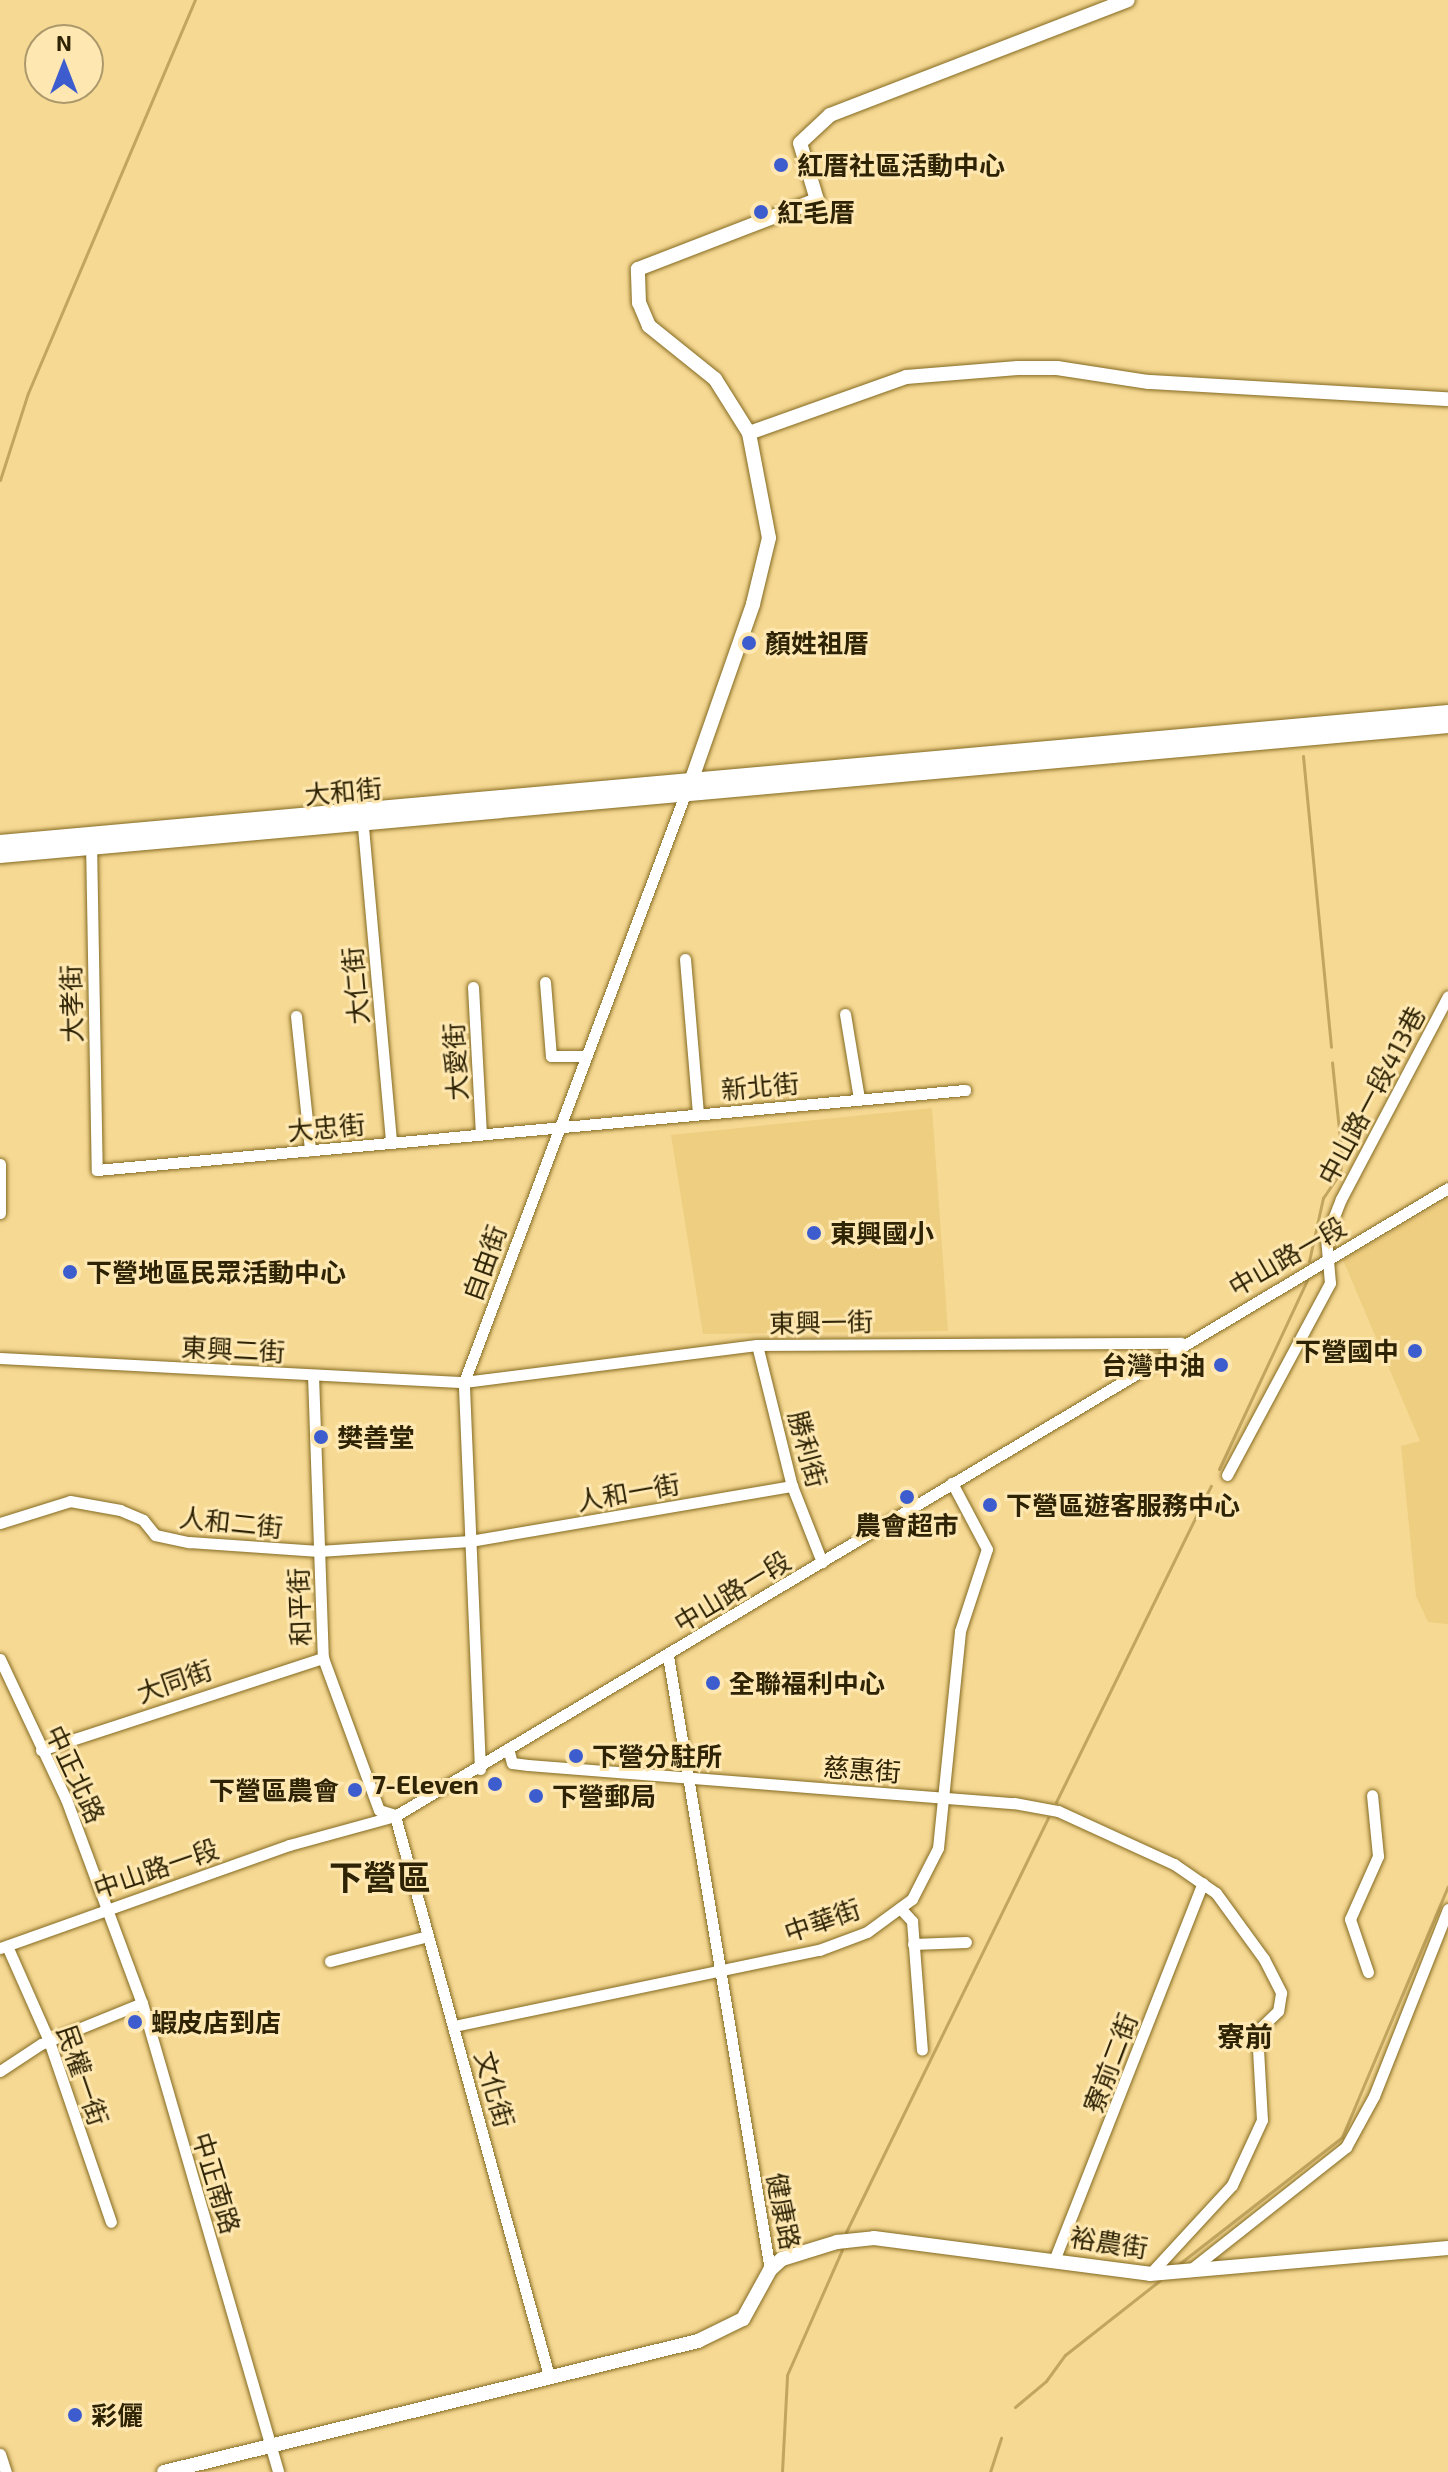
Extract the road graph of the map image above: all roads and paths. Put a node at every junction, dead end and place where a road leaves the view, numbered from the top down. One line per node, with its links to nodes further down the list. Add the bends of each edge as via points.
1 (1128, 0): 3 (street, via 830,115 800,143 817,200 638,269 639,303 649,326 715,379)
2 (1448, 399): 3 (street, via 1149,382 1057,368 1018,368 906,377)
3 (749, 433): 6 (street, via 769,552)
4 (1448, 713): 6 (main road)
5 (1448, 725): 6 (main road)
6 (688, 790): 7 (main road, 大和街); 8 (main road, 大和街); 17 (street, 自由街)
7 (363, 827): 8 (main road, 大和街); 23 (street, 大仁街)
8 (91, 842): 9 (main road, 大和街); 10 (main road, 大和街); 26 (street, 大孝街)
9 (0, 843)
10 (0, 855)
11 (685, 959): 20 (street)
12 (545, 982): 17 (street, via 551,1056)
13 (473, 987): 22 (street, 大愛街)
14 (1448, 996): 29 (street, 中山路一段413巷, via 1341,1199 1326,1237)
15 (845, 1014): 19 (street)
16 (296, 1016): 24 (street)
17 (585, 1056): 21 (street, 自由街)
18 (965, 1090): 19 (street, 新北街)
19 (859, 1099): 20 (street, 新北街)
20 (698, 1113): 21 (street, 新北街)
21 (559, 1126): 22 (street, 大忠街); 34 (street, 自由街)
22 (481, 1133): 23 (street, 大忠街)
23 (391, 1142): 24 (street, 大忠街)
24 (310, 1150): 26 (street, 大忠街)
25 (0, 1164): 28 (street)
26 (97, 1170)
27 (1448, 1188): 29 (street, 中山路一段)
28 (0, 1213)
29 (1329, 1258): 30 (street, 中山路一段); 35 (street, 中山路一段413巷, via 1330,1283)
30 (1182, 1343): 31 (street, 東興一街); 36 (street, 中山路一段)
31 (757, 1345): 34 (street, 東興一街); 37 (street, 勝利街)
32 (0, 1358): 33 (street, 東興二街)
33 (313, 1375): 34 (street, 東興二街); 40 (street, 和平街)
34 (464, 1382): 39 (street, 自由街)
35 (1227, 1475)
36 (952, 1483): 41 (street, 中山路一段); 50 (street, 中華街, via 987,1549 961,1625)
37 (792, 1486): 39 (street, 人和一街); 41 (street, 勝利街)
38 (0, 1523): 40 (street, 人和二街, via 70,1501 120,1510 143,1520 155,1535 189,1542)
39 (470, 1541): 40 (street, 人和二街); 47 (street, 自由街)
40 (319, 1551): 43 (street, 和平街)
41 (822, 1562): 42 (street, 中山路一段)
42 (668, 1656): 46 (street, 中山路一段); 48 (street, 健康路)
43 (323, 1658): 45 (street, 大同街); 51 (street, 和平街, via 379,1810)
44 (0, 1659): 45 (street, 中正北路)
45 (41, 1750): 53 (street, 中正北路)
46 (509, 1752): 47 (street, 中山路一段); 48 (street, 慈惠街, via 512,1763)
47 (480, 1769): 51 (street, 中山路一段)
48 (689, 1778): 50 (street, 慈惠街); 61 (street, 健康路)
49 (1372, 1795): 62 (street, via 1378,1856 1350,1919)
50 (946, 1797): 52 (street, 慈惠街, via 1069,1815); 54 (street, 中華街, via 938,1848 912,1899)
51 (395, 1816): 53 (street, 中山路一段, via 289,1845); 56 (street, 文化街)
52 (1203, 1883): 70 (street, 寮前二街); 73 (street, 慈惠街, via 1231,1910 1281,1993 1278,2011 1257,2031 1262,2098 1254,2145 1232,2185)
53 (108, 1908): 59 (street, 中山路一段); 63 (street, 中正南路)
54 (900, 1908): 58 (street, via 912,1921); 61 (street, 中華街, via 867,1932 819,1950)
55 (1448, 1909): 72 (street, via 1374,2096 1346,2147)
56 (428, 1936): 60 (street); 64 (street, 文化街)
57 (966, 1942): 58 (street)
58 (913, 1944): 66 (street)
59 (3, 1947): 65 (street, 民權一街)
60 (330, 1961)
61 (724, 1967): 64 (street, 中華街); 71 (street, 健康路)
62 (1368, 1972)
63 (142, 2003): 65 (street); 75 (street, 中正南路)
64 (454, 2026): 74 (street, 文化街)
65 (49, 2041): 67 (street); 68 (street, 民權一街)
66 (922, 2050)
67 (0, 2071)
68 (111, 2222)
69 (1448, 2248): 72 (street, 裕農街)
70 (1055, 2258): 71 (street, 裕農街, via 874,2238 813,2249 782,2259); 73 (street, 裕農街)
71 (770, 2270): 74 (street, 健康路, via 751,2309 734,2326 673,2348)
72 (1188, 2271): 73 (street, 裕農街)
73 (1150, 2274)
74 (549, 2376): 75 (street, 健康路)
75 (269, 2448): 78 (street, 健康路); 79 (street, 中正南路)
76 (0, 2454): 77 (street)
77 (6, 2472)
78 (164, 2472)
79 (278, 2472)

